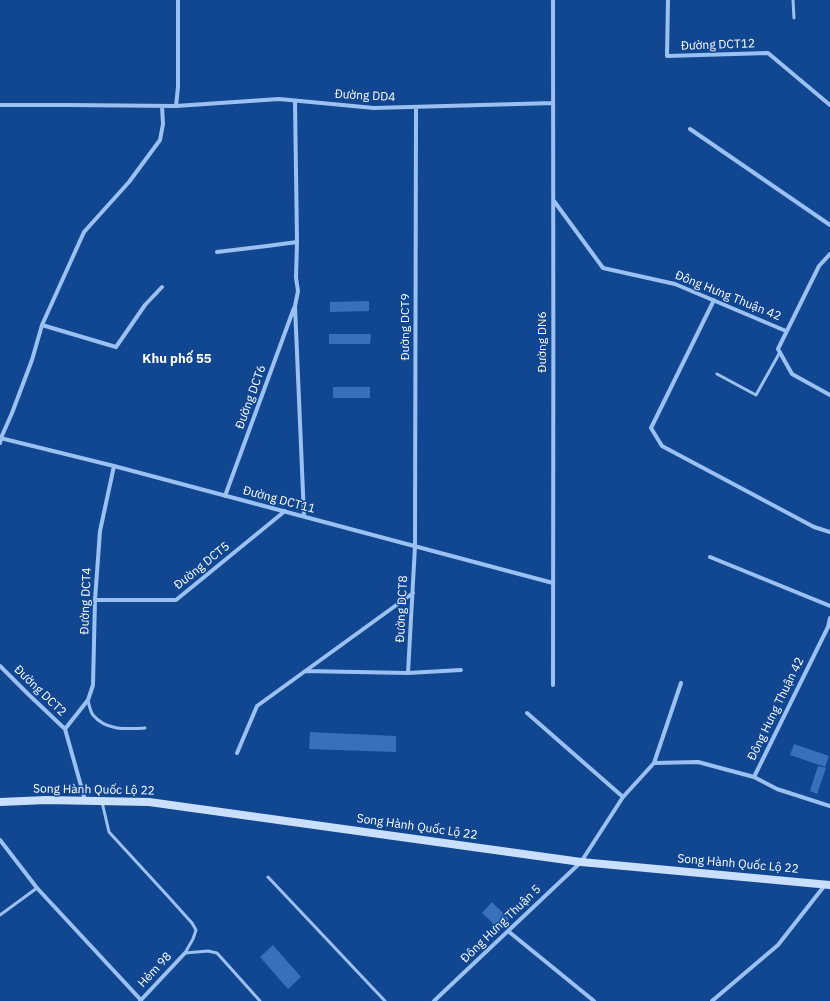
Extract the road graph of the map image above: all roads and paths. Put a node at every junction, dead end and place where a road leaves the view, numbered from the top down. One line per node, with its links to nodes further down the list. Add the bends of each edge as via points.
1 (178, 0): 11 (street)
2 (553, 0): 7 (street, Đường DN6)
3 (668, 0): 9 (street, Đường DCT12, via 667,56 768,53)
4 (793, 0): 5 (lane)
5 (794, 18)
6 (295, 101): 11 (street, Đường DD4, via 279,99); 12 (street, Đường DD4, via 374,108); 16 (street)
7 (553, 103): 12 (street, Đường DD4); 14 (street, Đường DN6)
8 (0, 105): 10 (street, Đường DD4)
9 (830, 105)
10 (162, 106): 11 (street, Đường DD4); 22 (street, via 163,124 160,140 129,182 84,232)
11 (176, 106)
12 (416, 107): 33 (street, Đường DCT9)
13 (690, 129): 15 (street)
14 (554, 201): 20 (street, Đông Hưng Thuận 42, via 603,268 675,284); 35 (street, Đường DN6)
15 (830, 225)
16 (297, 242): 17 (street); 21 (street, via 298,291)
17 (217, 252)
18 (830, 254): 23 (street, Đông Hưng Thuận 42, via 819,266)
19 (162, 287): 22 (street, via 145,305 116,347)
20 (714, 300): 23 (street, Đông Hưng Thuận 42); 32 (street, via 651,428 662,446 814,527)
21 (295, 306): 29 (street, Đường DCT6); 31 (street)
22 (42, 325): 27 (street, via 32,360)
23 (786, 331): 24 (street, Đông Hưng Thuận 42, via 778,349)
24 (780, 352): 25 (lane, via 756,395); 26 (street, via 792,374)
25 (717, 374)
26 (830, 395)
27 (0, 440): 28 (street, Đường DCT11)
28 (114, 466): 29 (street, Đường DCT11); 37 (street, Đường DCT4, via 100,531)
29 (225, 496): 30 (street, Đường DCT11)
30 (285, 511): 31 (street, Đường DCT11); 37 (street, Đường DCT5, via 176,600)
31 (304, 516): 33 (street, Đường DCT11)
32 (830, 532)
33 (415, 546): 35 (street, Đường DCT11); 36 (street, Đường DCT8)
34 (710, 557): 38 (street)
35 (553, 583): 46 (street, Đường DN6)
36 (413, 593): 42 (street); 44 (street, Đường DCT8)
37 (95, 600): 47 (street, Đường DCT4, via 94,685)
38 (830, 606)
39 (830, 618): 40 (street, Đông Hưng Thuận 42)
40 (829, 627): 53 (street, Đông Hưng Thuận 42)
41 (0, 666): 50 (street, Đường DCT2)
42 (305, 670): 44 (street); 51 (street, via 257,706)
43 (461, 670): 44 (street)
44 (408, 673)
45 (681, 683): 52 (street)
46 (553, 685)
47 (88, 700): 49 (lane, via 93,715 108,725 120,729); 50 (street, Đường DCT4)
48 (527, 713): 54 (street)
49 (145, 728)
50 (66, 729): 55 (street, Đường DCT2)
51 (237, 753)
52 (654, 763): 53 (street, Đông Hưng Thuận 42, via 698,762); 54 (street)
53 (754, 777): 58 (street, via 777,789)
54 (623, 797): 60 (street)
55 (86, 801): 56 (street, Song Hành Quốc Lộ 22); 57 (street, Song Hành Quốc Lộ 22)
56 (102, 801): 60 (street, Song Hành Quốc Lộ 22, via 149,802); 66 (lane, via 109,832 196,930)
57 (0, 802)
58 (830, 806)
59 (0, 840): 63 (street)
60 (581, 862): 62 (street, Song Hành Quốc Lộ 22); 65 (street, Đông Hưng Thuận 5)
61 (268, 878): 69 (lane)
62 (828, 885): 72 (street, via 778,944)
63 (37, 888): 64 (lane); 67 (street)
64 (0, 915)
65 (508, 931): 70 (street, Đông Hưng Thuận 5); 71 (street)
66 (185, 953): 67 (street, Hẻm 98); 68 (lane, via 217,952)
67 (140, 1001)
68 (260, 1001)
69 (385, 1001)
70 (434, 1001)
71 (594, 1001)
72 (712, 1001)

